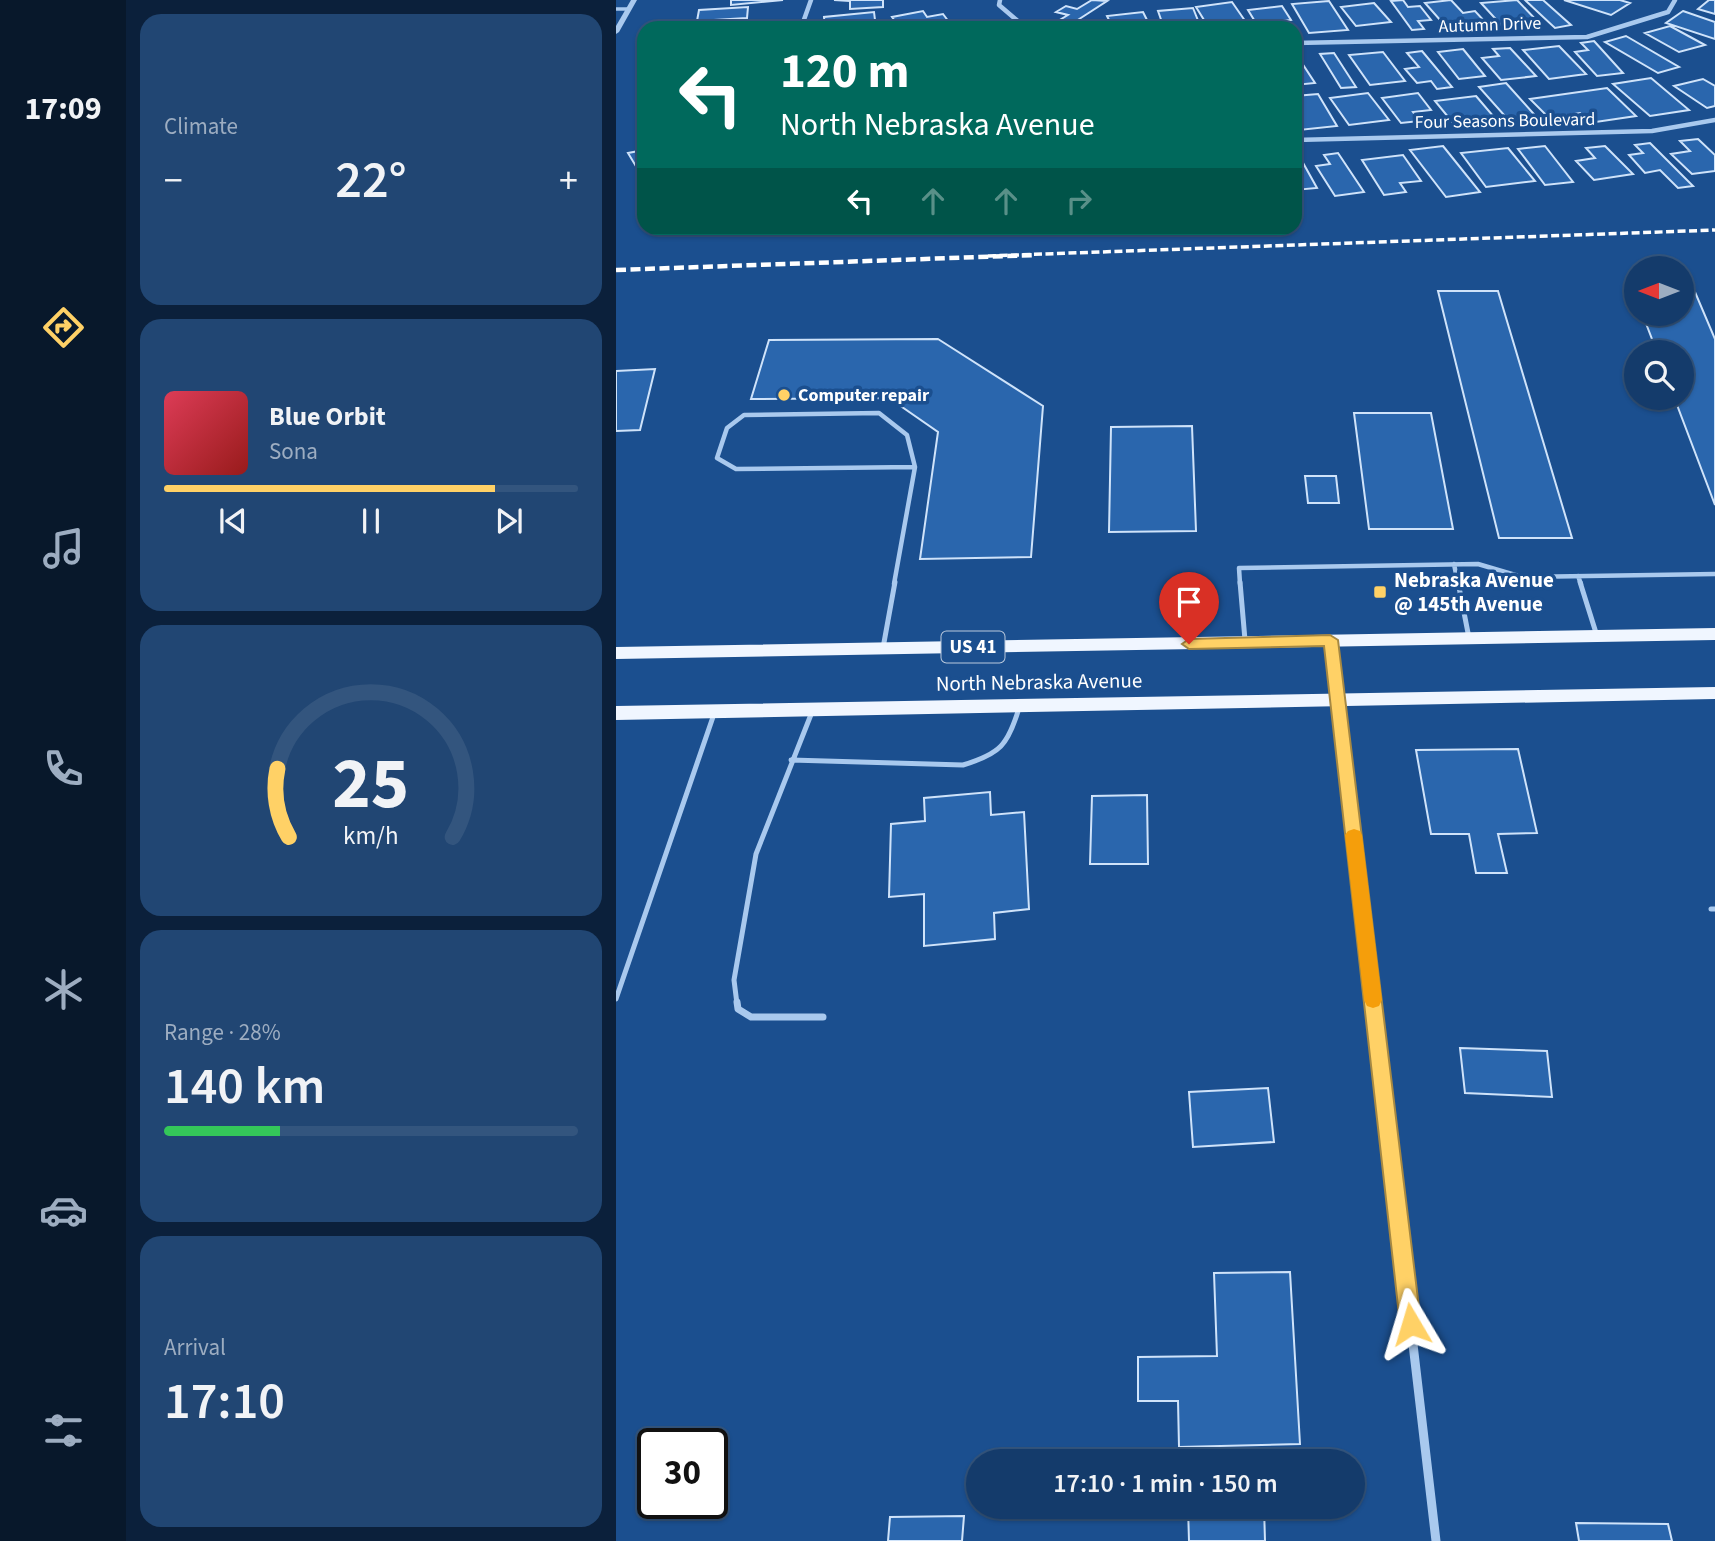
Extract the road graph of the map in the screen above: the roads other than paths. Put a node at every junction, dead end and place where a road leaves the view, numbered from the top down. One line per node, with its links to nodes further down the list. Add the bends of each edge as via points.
1 (635, 0): 6 (street)
2 (811, 0): 7 (street)
3 (1000, 0): 8 (street, via 999,5)
4 (1675, 0): 10 (street, Autumn Drive, via 1668,12 1587,37)
5 (616, 9): 6 (lane)
6 (629, 9): 9 (street)
7 (804, 21)
8 (1018, 21)
9 (616, 32)
10 (1302, 43)
11 (1715, 120): 12 (street, Four Seasons Boulevard, via 1652,131)
12 (1302, 140)
13 (915, 467): 13 (lane, via 907,435 879,413 744,415 727,428 717,458 736,469); 22 (lane)
14 (1454, 564): 16 (lane, via 1478,564 1522,577); 19 (lane); 21 (lane, via 1239,568)
15 (1715, 574): 16 (lane)
16 (1578, 576): 18 (lane)
17 (1715, 634): 18 (main road, North Nebraska Avenue / US 41)
18 (1597, 636): 19 (main road, North Nebraska Avenue / US 41)
19 (1469, 639): 20 (main road, North Nebraska Avenue / US 41)
20 (1330, 640): 21 (main road, North Nebraska Avenue / US 41); 25 (street)
21 (1245, 643): 22 (main road, North Nebraska Avenue / US 41)
22 (883, 648): 23 (main road, North Nebraska Avenue / US 41)
23 (616, 653)
24 (1715, 693): 25 (main road, North Nebraska Avenue)
25 (1338, 699): 26 (main road, North Nebraska Avenue); 33 (street)
26 (1020, 705): 27 (main road, North Nebraska Avenue); 30 (lane, via 1003,749 990,758 963,765)
27 (813, 709): 28 (main road, North Nebraska Avenue); 30 (lane)
28 (715, 711): 29 (main road, North Nebraska Avenue); 31 (lane)
29 (616, 713)
30 (791, 760): 32 (lane, via 756,854 734,980 738,1009 751,1017)
31 (616, 999)
32 (823, 1017)
33 (1436, 1541)

